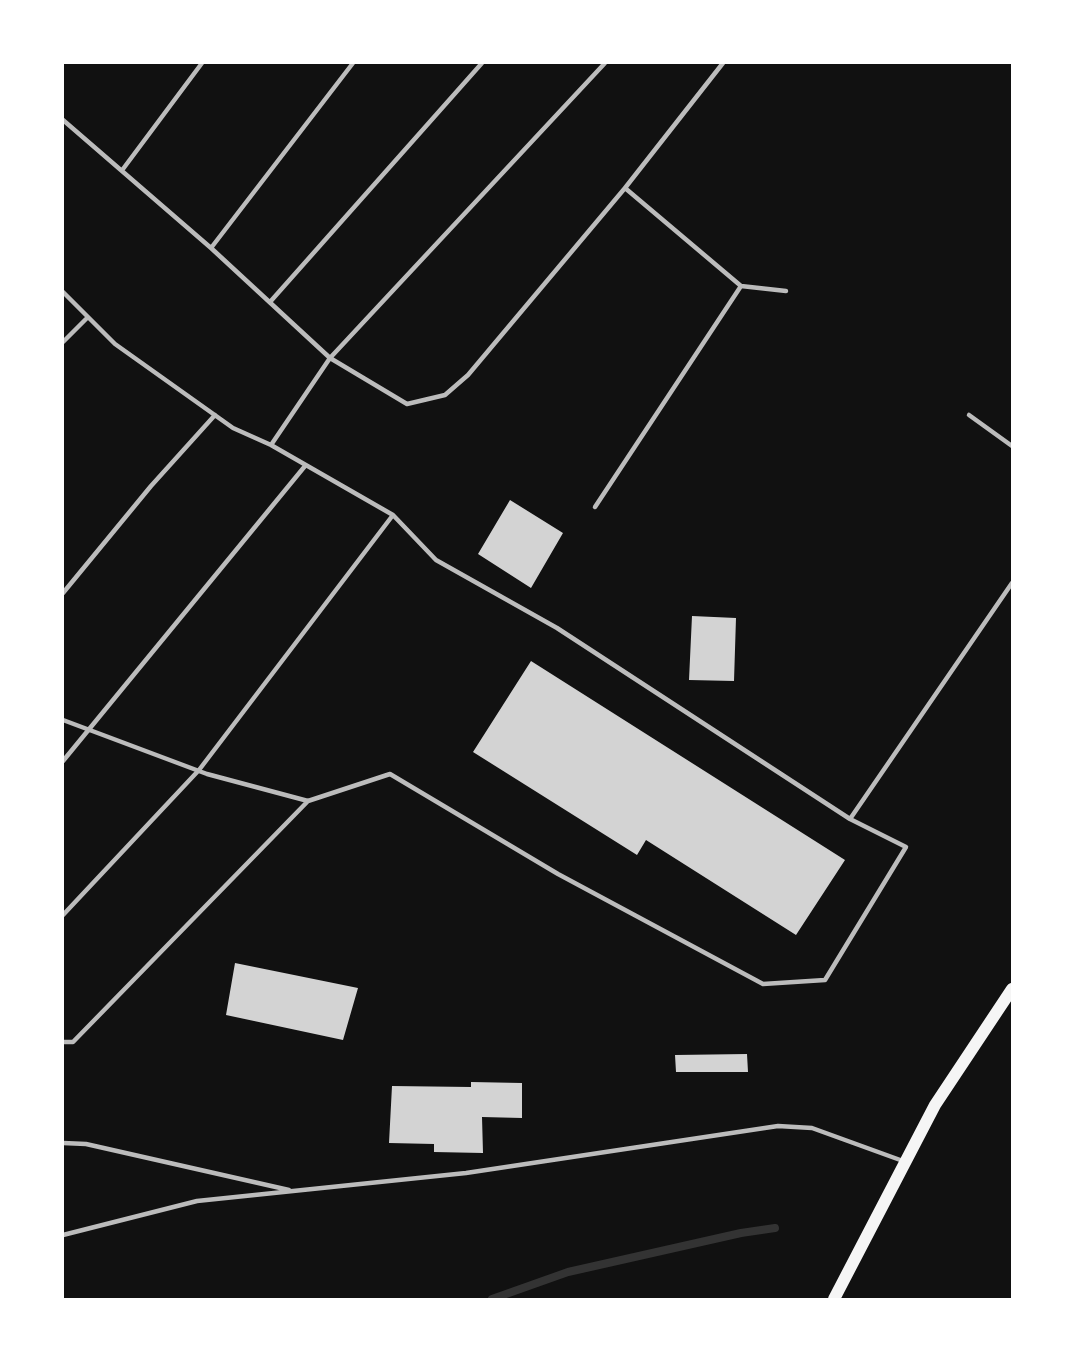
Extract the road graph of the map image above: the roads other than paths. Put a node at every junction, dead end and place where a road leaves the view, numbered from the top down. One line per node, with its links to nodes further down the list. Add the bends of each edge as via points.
1 (202, 63): 7 (lane)
2 (353, 63): 9 (lane)
3 (482, 63): 13 (lane)
4 (605, 63): 16 (lane)
5 (723, 63): 8 (lane)
6 (63, 120): 7 (lane)
7 (123, 169): 9 (lane)
8 (625, 189): 10 (lane); 16 (lane, via 468,375 445,395 407,405)
9 (211, 248): 13 (lane)
10 (741, 286): 11 (lane); 22 (lane)
11 (786, 291)
12 (63, 292): 14 (lane)
13 (270, 302): 16 (lane)
14 (88, 317): 15 (lane); 17 (lane, via 115,344)
15 (63, 342)
16 (330, 358): 19 (lane)
17 (215, 415): 19 (lane, via 233,429); 25 (lane)
18 (969, 415): 20 (lane)
19 (271, 445): 21 (lane)
20 (1012, 446)
21 (305, 466): 23 (lane); 27 (lane)
22 (595, 507)
23 (393, 515): 29 (lane); 31 (lane, via 436,560 557,628)
24 (1012, 583): 31 (lane)
25 (63, 593)
26 (63, 720): 27 (lane)
27 (87, 732): 28 (lane); 29 (lane)
28 (63, 761)
29 (199, 770): 30 (lane); 32 (lane)
30 (308, 801): 31 (lane, via 390,774 558,874 763,984 825,980 906,847); 34 (lane, via 73,1042)
31 (850, 819)
32 (63, 915)
33 (1012, 989): 36 (main road, via 935,1105)
34 (63, 1042)
35 (63, 1143): 37 (lane, via 86,1144)
36 (905, 1162): 37 (lane, via 812,1128 778,1126 466,1173); 39 (main road)
37 (293, 1191): 38 (lane, via 197,1201)
38 (63, 1235)
39 (834, 1299)

